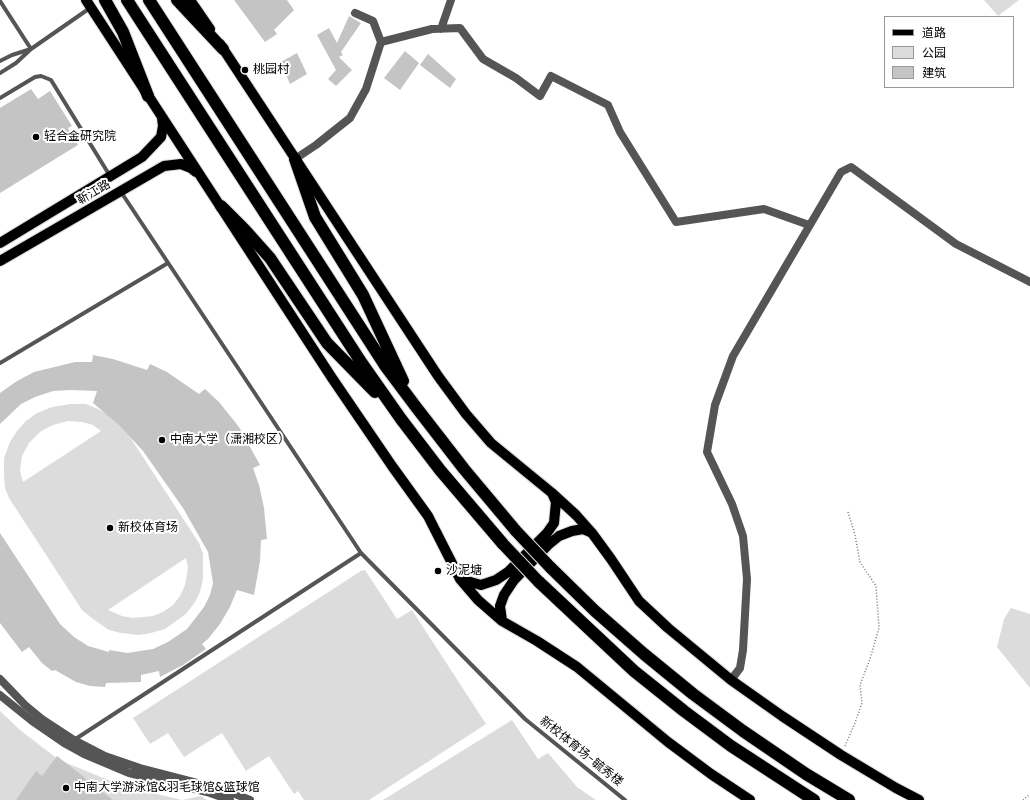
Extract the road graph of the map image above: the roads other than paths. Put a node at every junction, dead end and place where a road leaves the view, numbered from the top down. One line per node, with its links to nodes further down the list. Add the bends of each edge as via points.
1 (105, 0): 16 (highway, via 123,32)
2 (126, 0): 31 (highway, via 361,362)
3 (148, 0): 30 (highway, via 358,324)
4 (177, 0): 13 (highway)
5 (190, 0): 13 (main road)
6 (451, 0): 10 (street)
7 (0, 1): 12 (lane)
8 (88, 4): 12 (lane); 16 (main road)
9 (355, 13): 11 (street, via 373,21)
10 (440, 29): 11 (street); 24 (street, via 460,28 483,59 516,78 540,96 551,76 608,105 620,132 676,222 764,208)
11 (381, 42): 19 (street, via 366,90 350,118)
12 (31, 49): 14 (lane, via 12,54); 15 (lane)
13 (223, 49): 19 (main road)
14 (0, 61)
15 (0, 73)
16 (148, 96): 18 (main road)
17 (0, 98): 20 (lane, via 35,77 41,76 50,80)
18 (162, 118): 20 (main road, 靳江路, via 161,137 142,157); 21 (main road)
19 (295, 159): 30 (highway, via 315,217 363,295); 32 (main road, via 438,376 466,414 491,443)
20 (110, 176): 25 (main road, 靳江路)
21 (201, 176): 22 (main road, 靳江路, via 191,168 173,164 159,169); 23 (main road)
22 (121, 192): 26 (main road, 靳江路); 27 (lane, 新校体育场-毓秀楼)
23 (221, 206): 31 (highway, via 270,258 327,343); 35 (main road, via 332,378 428,516)
24 (809, 225): 28 (street, via 841,172 851,166 956,244); 38 (street, via 733,356 715,405 708,452 732,504 743,536 747,579 743,650 740,668)
25 (0, 243)
26 (0, 261)
27 (168, 263): 29 (lane); 34 (lane, 新校体育场-毓秀楼)
28 (1030, 282)
29 (0, 363)
30 (416, 407): 46 (highway, bridge, via 516,531 595,611 693,694 755,740)
31 (401, 419): 45 (highway, bridge, via 440,470 503,544 538,581 634,671 731,746)
32 (552, 493): 33 (main road); 35 (main road, via 556,502 554,524 508,572 496,580 481,585)
33 (592, 533): 36 (main road, via 583,529 572,531 559,536 548,545 514,580 504,595 500,606); 38 (main road, via 639,601)
34 (361, 553): 40 (lane); 43 (lane, 新校体育场-毓秀楼, via 525,719)
35 (460, 579): 36 (main road, via 478,600)
36 (502, 621): 44 (main road, via 577,667 668,742)
37 (0, 679): 40 (street, via 25,705)
38 (731, 680): 47 (main road, via 841,755)
39 (0, 694): 41 (street, via 64,744 84,754 130,773)
40 (74, 740): 41 (street, via 105,756)
41 (225, 797): 42 (street)
42 (250, 800)
43 (625, 800)
44 (750, 800)
45 (814, 800)
46 (849, 800)
47 (919, 800)

